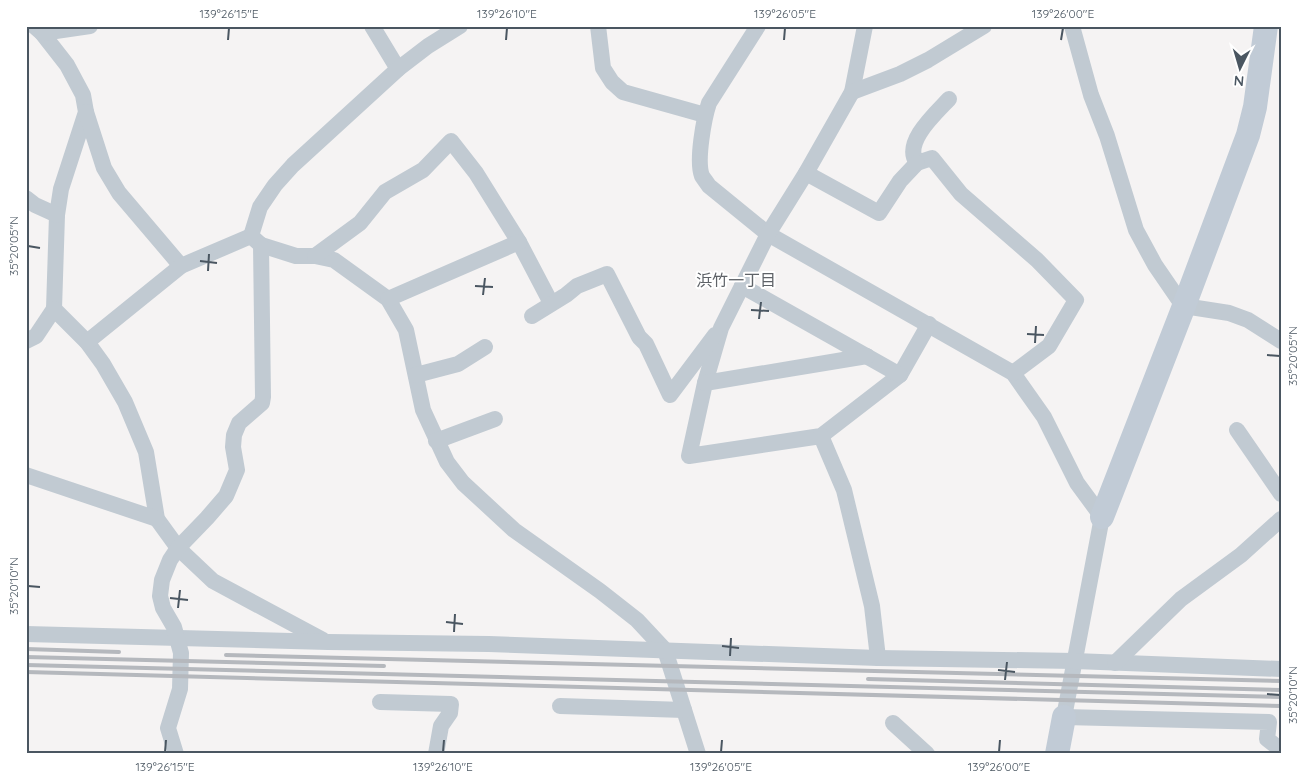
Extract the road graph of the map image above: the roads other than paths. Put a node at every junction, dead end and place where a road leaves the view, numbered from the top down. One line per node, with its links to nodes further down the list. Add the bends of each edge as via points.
1 (90, 26): 10 (street)
2 (372, 26): 11 (street)
3 (460, 26): 11 (street)
4 (598, 26): 15 (street, via 603,68 623,92)
5 (758, 26): 15 (street, via 709,103)
6 (865, 26): 12 (street)
7 (984, 26): 12 (street, via 900,74)
8 (1072, 26): 28 (street, via 1091,95 1136,230 1155,265)
9 (1266, 26): 28 (street, via 1248,135)
10 (34, 29): 14 (street, via 67,65 83,95)
11 (398, 70): 21 (street, via 293,165 276,185 260,207)
12 (852, 92): 17 (street)
13 (949, 99): 16 (street, via 916,138 912,152)
14 (86, 112): 19 (street, via 61,189); 24 (street, via 104,168 118,192)
15 (705, 115): 20 (street, via 700,164 702,176 709,186)
16 (917, 162): 17 (street, via 879,213); 38 (street, via 932,158 962,194 1037,260 1076,300 1049,346)
17 (806, 173): 20 (street)
18 (26, 198): 19 (street)
19 (57, 215): 29 (street)
20 (768, 234): 25 (street); 31 (street)
21 (256, 241): 23 (street, via 296,256); 24 (street); 51 (street, via 264,397 262,403 239,423 234,435 232,447 237,470 226,496)
22 (519, 242): 23 (street, via 476,173 451,141 423,170 385,192 360,223); 26 (street); 27 (street)
23 (315, 256): 26 (street, via 334,260)
24 (181, 266): 35 (street)
25 (742, 286): 32 (street); 37 (street)
26 (388, 299): 39 (street, via 406,330)
27 (551, 303): 30 (street); 32 (street, via 577,286 607,274 670,395)
28 (1184, 306): 34 (street, via 1229,313 1248,320); 48 (street)
29 (54, 309): 33 (street, via 36,336); 35 (street)
30 (532, 316)
31 (929, 324): 38 (street); 40 (street)
32 (721, 328): 41 (street)
33 (26, 341)
34 (1281, 341)
35 (87, 342): 50 (street, via 103,364 137,428 146,452)
36 (485, 348): 39 (street, via 458,364)
37 (867, 356): 40 (street); 41 (street)
38 (1013, 373): 48 (street, via 1044,417 1077,483)
39 (416, 375): 45 (street, via 421,403)
40 (900, 375): 44 (street)
41 (705, 382): 44 (street, via 689,456)
42 (495, 419): 45 (street)
43 (1237, 430): 47 (street)
44 (821, 436): 56 (street, via 844,490 872,606)
45 (436, 441): 55 (street, via 463,482 514,530 637,620)
46 (26, 475): 50 (street)
47 (1281, 494)
48 (1102, 517): 57 (street)
49 (1281, 518): 58 (street, via 1241,556 1181,599)
50 (157, 519): 51 (street)
51 (178, 548): 53 (street, via 162,580 160,596); 54 (street, via 212,582)
52 (26, 634): 53 (street)
53 (177, 637): 54 (street); 66 (street, via 181,653 180,689 168,728)
54 (328, 642): 55 (street)
55 (665, 650): 56 (street); 62 (street)
56 (878, 658): 57 (street)
57 (1075, 661): 58 (street); 63 (street)
58 (1116, 663): 59 (street)
59 (1281, 669)
60 (380, 702): 67 (street, via 451,704)
61 (560, 706): 62 (street)
62 (684, 710): 68 (street)
63 (1064, 716): 65 (street, via 1269,722 1267,739); 70 (street)
64 (893, 723): 69 (street)
65 (1281, 750)
66 (176, 754)
67 (436, 754)
68 (698, 754)
69 (927, 754)
70 (1057, 754)

